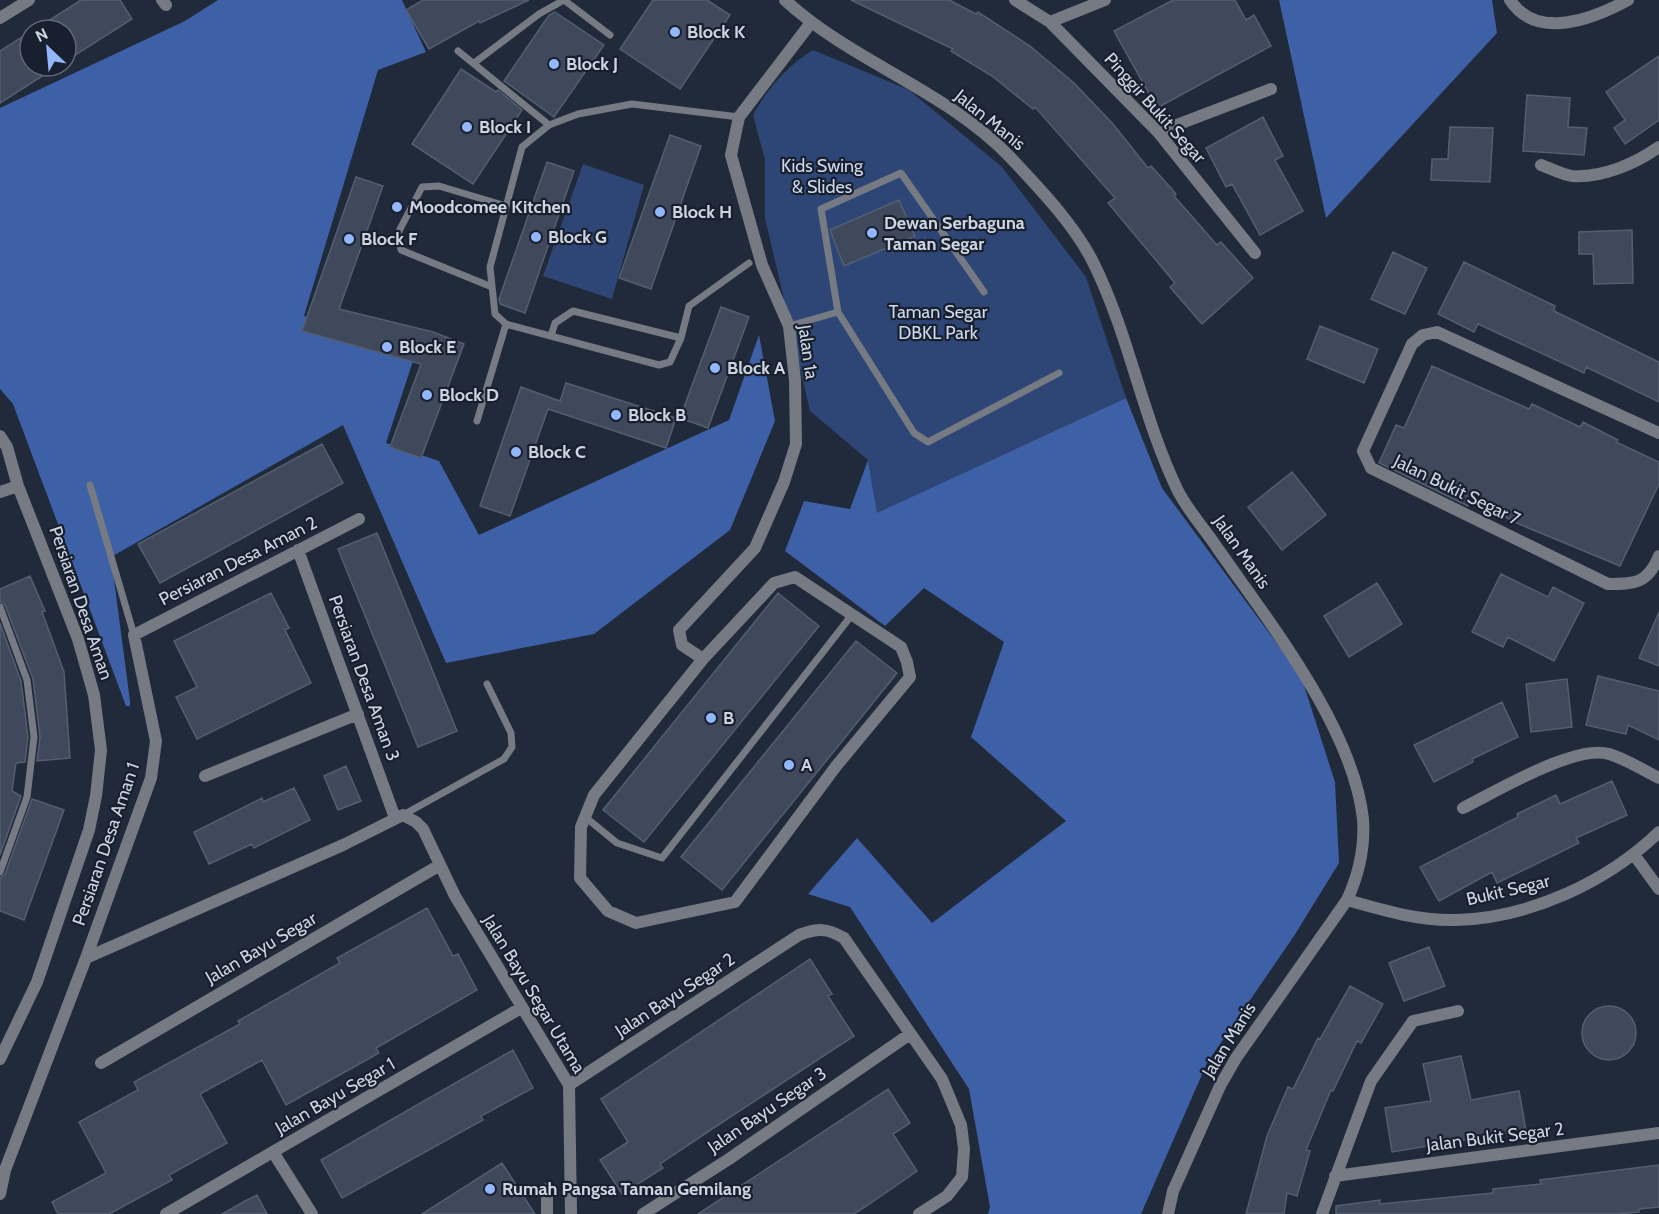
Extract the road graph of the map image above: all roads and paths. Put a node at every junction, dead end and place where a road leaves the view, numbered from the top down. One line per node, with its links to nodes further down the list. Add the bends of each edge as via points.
1 (29, 0): 7 (street)
2 (785, 0): 9 (street, Jalan Manis)
3 (1015, 0): 8 (street, Pinggir Bukit Segar)
4 (1105, 0): 8 (street)
5 (1510, 0): 6 (street, via 1526,16 1545,23 1569,23)
6 (1628, 0)
7 (0, 18)
8 (1050, 22): 16 (street, Pinggir Bukit Segar)
9 (810, 24): 14 (street, Jalan 1a); 55 (street, Jalan Manis, via 915,86 1008,155 1066,222 1092,260 1113,307 1143,403 1178,491 1282,640 1337,737 1362,818 1363,848 1358,875)
10 (610, 35): 12 (lane, via 564,0)
11 (458, 51): 12 (lane)
12 (474, 63): 15 (lane)
13 (1271, 88): 16 (street)
14 (739, 117): 15 (lane, via 632,104 578,114); 26 (street, Jalan 1a, via 731,155 762,265)
15 (549, 125): 19 (lane, via 522,147)
16 (1158, 132): 20 (street, Pinggir Bukit Segar)
17 (1659, 147): 18 (street, via 1638,162 1604,172 1571,176)
18 (1541, 165)
19 (506, 206): 22 (lane, via 490,267); 22 (lane, via 439,186 422,187 398,233 401,250)
20 (1256, 253)
21 (749, 264): 28 (lane, via 689,306)
22 (492, 287): 25 (lane, via 495,314)
23 (984, 292): 24 (lane, via 901,173 821,209)
24 (838, 312): 26 (lane); 29 (lane, via 914,433 928,442)
25 (506, 324): 27 (lane); 30 (lane)
26 (789, 326): 42 (street, Jalan 1a, via 796,444 755,548 679,630 682,645)
27 (551, 336): 28 (lane, via 555,323 573,311); 28 (lane, via 659,365 670,362)
28 (681, 338)
29 (1059, 373)
30 (477, 421)
31 (1659, 433): 38 (street, Jalan Bukit Segar 7, via 1437,332 1423,335 1412,344 1363,451 1371,468 1608,584 1633,584 1652,573)
32 (0, 436): 34 (street, Persiaran Desa Aman)
33 (90, 485): 41 (lane)
34 (18, 486): 35 (street); 60 (street, Persiaran Desa Aman, via 78,639 94,694 101,750 89,830 37,982)
35 (0, 492)
36 (359, 519): 37 (street, Persiaran Desa Aman 2)
37 (298, 550): 41 (street, Persiaran Desa Aman 2); 44 (street, Persiaran Desa Aman 3)
38 (1659, 556)
39 (0, 607): 53 (lane, via 27,680 34,737 27,797)
40 (851, 616): 42 (street, via 795,577 784,578 774,583); 49 (lane, via 662,858 617,843); 49 (street, via 901,647 910,677 837,765 735,902 636,923 608,911 580,878)
41 (134, 635): 56 (street, Persiaran Desa Aman 1, via 156,741 151,778)
42 (703, 659): 49 (street, via 594,795)
43 (487, 684): 48 (lane, via 511,733 512,747 504,759)
44 (358, 714): 45 (street); 48 (street, Persiaran Desa Aman 3)
45 (205, 776)
46 (1659, 778): 47 (street, via 1607,753 1586,753 1562,760)
47 (1463, 808)
48 (399, 816): 52 (street, Jalan Bayu Segar Utama, via 423,829); 56 (street, via 343,845)
49 (584, 816)
50 (1659, 832): 51 (street, Bukit Segar)
51 (1635, 856): 54 (street); 55 (street, Bukit Segar, via 1600,879 1561,896 1509,912 1457,920 1413,916)
52 (440, 865): 57 (street, Jalan Bayu Segar Utama); 61 (street, Jalan Bayu Segar)
53 (0, 872)
54 (1659, 889)
55 (1347, 900): 74 (street, Jalan Manis, via 1220,1086 1173,1191)
56 (86, 958): 67 (street, Persiaran Desa Aman 1, via 5,1170)
57 (521, 1008): 62 (street, Jalan Bayu Segar Utama); 64 (street, Jalan Bayu Segar 1)
58 (1458, 1011): 65 (street, via 1413,1021 1371,1081)
59 (910, 1034): 62 (street, Jalan Bayu Segar 2, via 844,938 831,930 812,931 799,935); 72 (street, Jalan Bayu Segar 3); 73 (street, via 942,1079 962,1125 964,1149 962,1177 947,1196)
60 (0, 1059)
61 (101, 1063)
62 (569, 1085): 71 (street, Jalan Bayu Segar Utama)
63 (1659, 1133): 65 (street, Jalan Bukit Segar 2)
64 (273, 1152): 68 (street, Jalan Bayu Segar 1); 69 (street)
65 (1335, 1176): 75 (street)
66 (547, 1189): 70 (street)
67 (0, 1194)
68 (166, 1214)
69 (312, 1214)
70 (546, 1214)
71 (571, 1214)
72 (643, 1214)
73 (919, 1214)
74 (1168, 1214)
75 (1323, 1214)

